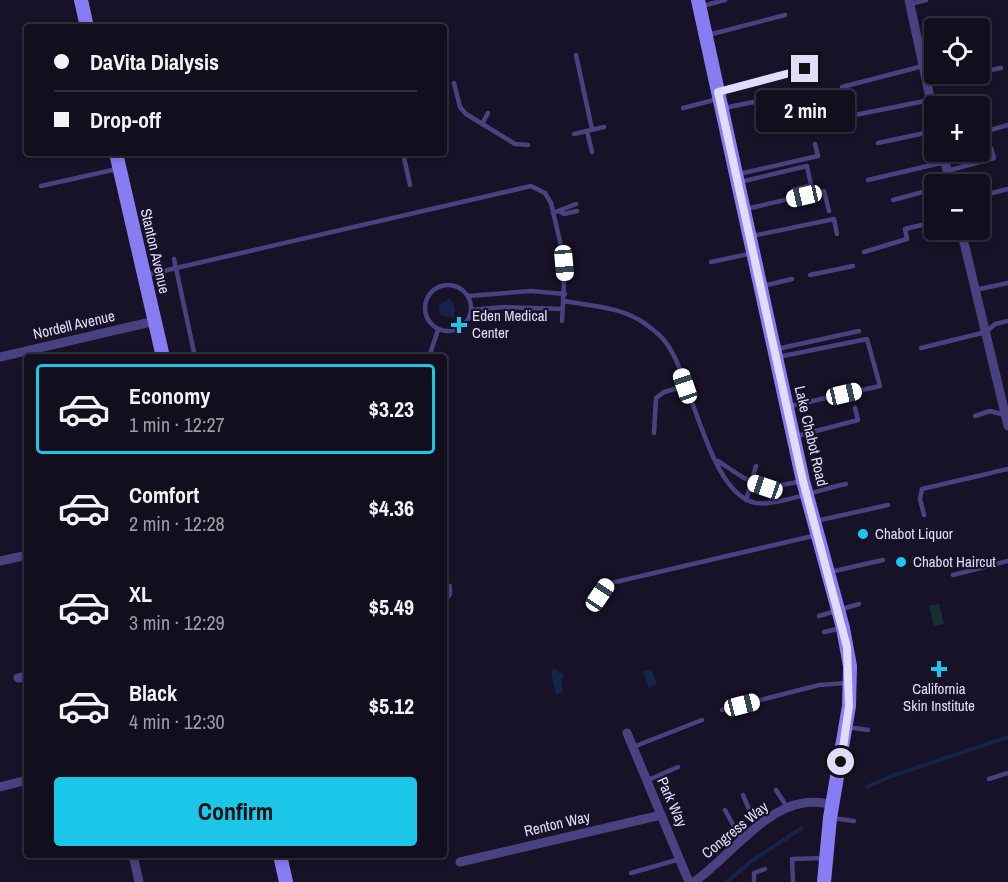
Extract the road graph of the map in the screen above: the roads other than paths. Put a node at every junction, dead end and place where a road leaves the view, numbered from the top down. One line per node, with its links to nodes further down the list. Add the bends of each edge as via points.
1 (81, 0): 7 (main road)
2 (725, 0): 5 (lane)
3 (926, 0): 4 (lane)
4 (909, 2): 10 (street)
5 (698, 4): 8 (main road, Lake Chabot Road)
6 (784, 15): 8 (lane)
7 (86, 24)
8 (705, 35): 20 (main road, Lake Chabot Road)
9 (576, 55): 28 (lane)
10 (923, 66): 13 (street); 17 (lane)
11 (1001, 68): 14 (lane)
12 (805, 69): 20 (lane)
13 (924, 70)
14 (990, 70)
15 (454, 83): 25 (lane, via 460,107)
16 (927, 84): 19 (street)
17 (842, 87)
18 (808, 91): 20 (lane)
19 (929, 96)
20 (720, 100): 22 (lane); 43 (main road, Lake Chabot Road)
21 (924, 101): 24 (lane)
22 (683, 108)
23 (488, 113): 25 (lane)
24 (836, 119)
25 (482, 123): 34 (lane, via 515,144)
26 (1008, 125): 29 (lane)
27 (604, 127): 28 (lane)
28 (590, 130): 31 (lane); 36 (lane)
29 (990, 130)
30 (924, 133): 32 (lane)
31 (574, 134)
32 (878, 143)
33 (815, 144): 43 (lane, via 818,156)
34 (528, 145)
35 (991, 148): 40 (lane, via 994,158)
36 (592, 152)
37 (117, 156): 41 (main road, Stanton Avenue)
38 (404, 156): 45 (lane)
39 (945, 162): 40 (street)
40 (946, 166): 42 (street); 44 (lane)
41 (119, 168): 46 (lane); 68 (main road, Stanton Avenue)
42 (948, 174)
43 (737, 178): 48 (lane, via 807,166 811,184); 53 (main road, Lake Chabot Road)
44 (868, 180)
45 (410, 185)
46 (41, 186)
47 (1008, 189): 50 (lane)
48 (792, 190)
49 (924, 192): 51 (lane)
50 (990, 193)
51 (893, 200)
52 (576, 204): 56 (lane)
53 (744, 209): 55 (lane, via 824,191); 59 (main road, Lake Chabot Road)
54 (577, 211): 56 (lane)
55 (829, 211)
56 (556, 212): 66 (lane, via 545,193 527,186); 73 (lane, via 564,263)
57 (924, 224): 61 (lane, via 905,229 908,239)
58 (837, 234): 59 (lane, via 834,219)
59 (750, 237): 62 (main road, Lake Chabot Road)
60 (963, 240): 72 (street)
61 (864, 252)
62 (753, 253): 64 (lane); 71 (main road, Lake Chabot Road)
63 (174, 259): 66 (lane)
64 (711, 262)
65 (853, 266): 67 (lane)
66 (176, 268): 68 (lane); 87 (lane)
67 (810, 275)
68 (144, 276): 78 (main road, Stanton Avenue)
69 (792, 279): 71 (lane)
70 (1008, 282): 72 (lane)
71 (761, 286): 85 (main road, Lake Chabot Road)
72 (975, 290): 83 (street)
73 (564, 294): 74 (lane, via 531,291); 75 (lane)
74 (468, 296): 77 (lane); 81 (lane, via 455,285 430,292 424,309)
75 (564, 301): 76 (lane); 90 (lane, via 619,310 646,324 666,342)
76 (563, 309): 77 (lane); 79 (lane)
77 (472, 310): 81 (lane, via 460,329)
78 (154, 321): 86 (main road, Stanton Avenue); 89 (street, Nordell Avenue)
79 (562, 321)
80 (1008, 321): 83 (lane, via 995,324)
81 (438, 330): 88 (lane)
82 (859, 330): 85 (lane)
83 (986, 332): 84 (lane); 93 (street)
84 (921, 348)
85 (776, 353): 91 (main road, Lake Chabot Road); 91 (lane, via 867,339 880,386)
86 (162, 354)
87 (194, 354)
88 (430, 354)
89 (0, 357)
90 (685, 386): 96 (lane, via 664,392 656,399); 98 (lane, via 703,437)
91 (787, 406): 97 (main road, Lake Chabot Road)
92 (855, 408): 97 (lane, via 858,420)
93 (1007, 415): 94 (lane, via 990,411); 95 (street)
94 (975, 416)
95 (1008, 426)
96 (654, 434)
97 (794, 437): 103 (main road, Lake Chabot Road)
98 (716, 459): 101 (lane); 104 (lane, via 734,489)
99 (756, 466): 101 (lane)
100 (1008, 469): 106 (lane, via 922,489)
101 (752, 483): 103 (lane, via 765,487); 104 (lane)
102 (846, 484): 103 (lane)
103 (805, 487): 104 (lane, via 764,504); 107 (main road, Lake Chabot Road)
104 (747, 500)
105 (888, 505): 107 (lane)
106 (924, 515)
107 (816, 528): 112 (main road, Lake Chabot Road); 115 (lane, via 608,584)
108 (24, 556): 110 (street)
109 (883, 560): 112 (lane)
110 (0, 561)
111 (1008, 561): 113 (lane)
112 (827, 573): 118 (main road, Lake Chabot Road)
113 (953, 575)
114 (450, 586): 116 (lane)
115 (600, 595)
116 (447, 598)
117 (859, 604): 118 (lane)
118 (838, 610): 119 (lane); 120 (main road, Lake Chabot Road)
119 (819, 616)
120 (843, 628): 121 (lane); 122 (main road, Lake Chabot Road)
121 (824, 632)
122 (850, 683): 123 (lane, via 819,686); 125 (main road, Lake Chabot Road)
123 (722, 710)
124 (702, 720): 128 (lane)
125 (846, 727): 126 (lane); 139 (main road, Lake Chabot Road)
126 (868, 730)
127 (627, 733): 128 (street, Park Way)
128 (633, 747): 133 (street, Park Way)
129 (678, 766): 133 (lane)
130 (1008, 773): 131 (lane)
131 (989, 779)
132 (24, 781): 134 (street)
133 (646, 781): 140 (street, Park Way)
134 (0, 787)
135 (776, 790): 137 (lane)
136 (743, 795): 142 (lane)
137 (787, 807): 139 (street, Congress Way, via 811,802); 142 (street, Congress Way)
138 (725, 810): 143 (lane)
139 (831, 811): 141 (lane); 146 (main road, Lake Chabot Road)
140 (661, 815): 147 (street, Park Way); 149 (street, Renton Way)
141 (854, 821)
142 (757, 828): 143 (street, Congress Way)
143 (742, 841): 156 (street, Congress Way)
144 (134, 858): 153 (street)
145 (281, 858): 154 (main road)
146 (825, 858): 148 (lane); 159 (main road, Lake Chabot Road)
147 (680, 859): 152 (lane); 155 (street, Park Way)
148 (792, 859): 150 (lane); 158 (lane)
149 (460, 862)
150 (784, 862)
151 (765, 869): 157 (lane, via 754,873)
152 (631, 873)
153 (138, 882)
154 (286, 882)
155 (689, 882)
156 (694, 882)
157 (754, 882)
158 (793, 882)
159 (824, 882): 160 (lane)
160 (834, 882)

